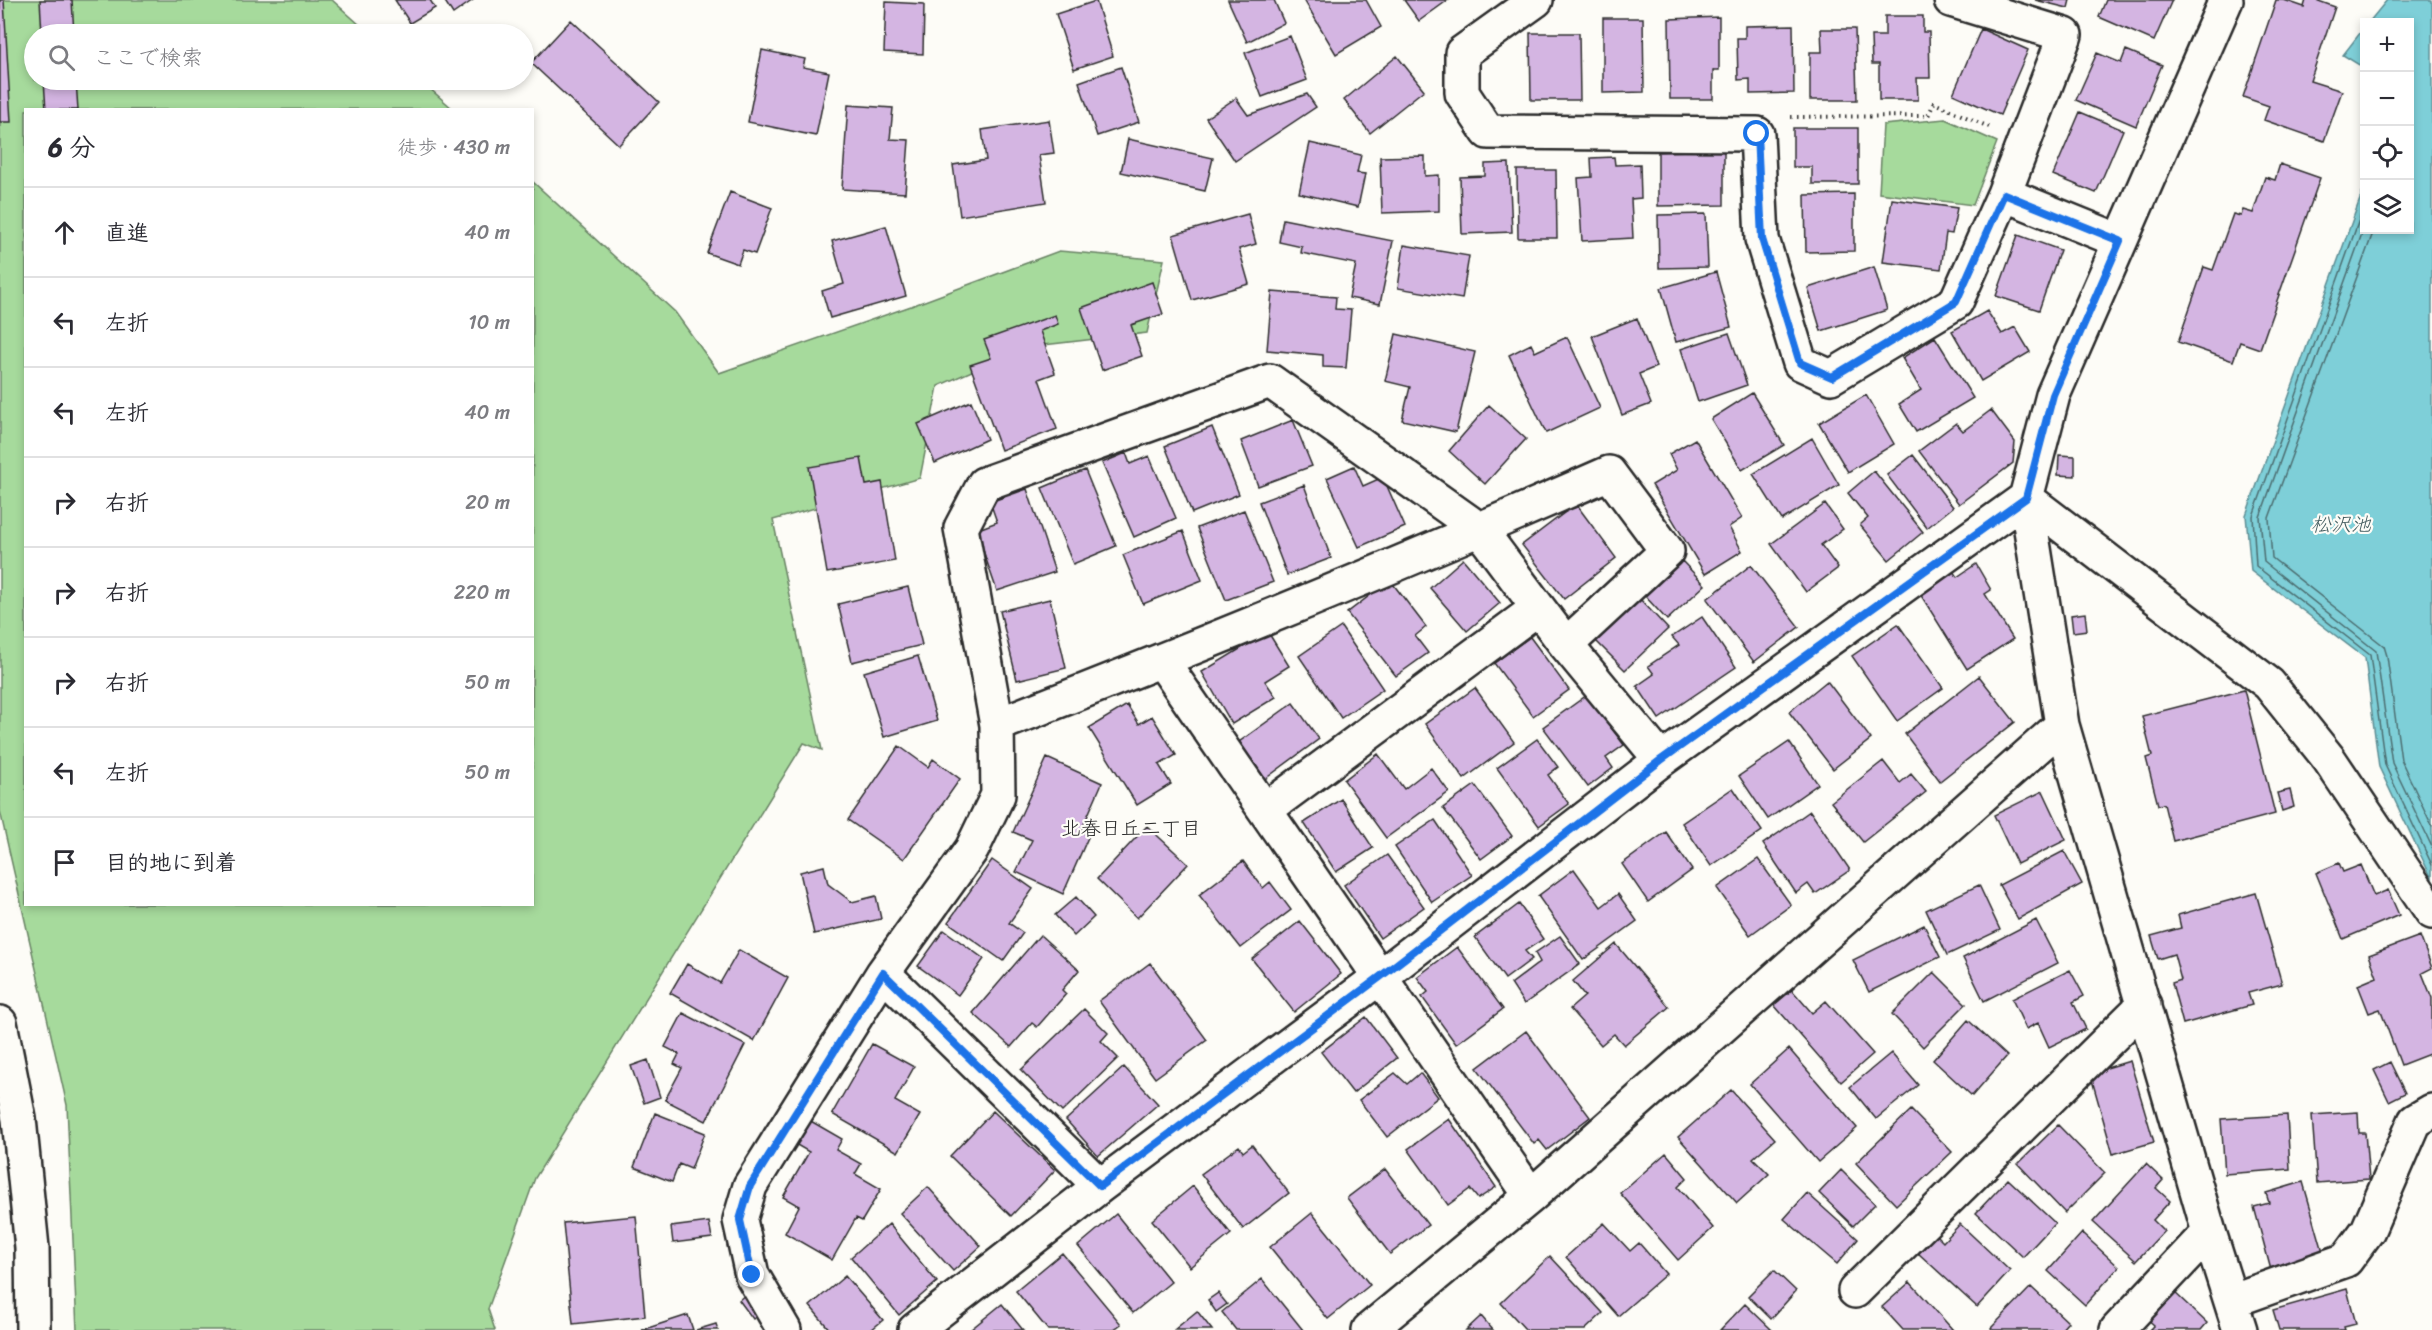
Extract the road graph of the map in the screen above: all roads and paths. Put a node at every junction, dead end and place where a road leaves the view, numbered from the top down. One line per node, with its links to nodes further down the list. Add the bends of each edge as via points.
1 (1536, 0): 6 (street, via 1462,53 1462,93 1488,132 1757,134 1762,239 1772,273 1800,363 1832,377 1956,302)
2 (1951, 0): 5 (street, via 2065,35)
3 (2226, 0): 7 (street)
4 (1788, 117): 5 (path, via 1929,116 1934,103)
5 (2023, 142): 6 (street)
6 (2004, 194): 7 (street)
7 (2120, 241): 8 (street, via 2053,395)
8 (2026, 498): 14 (street); 15 (street); 17 (street, via 2270,684 2329,759)
9 (1480, 530): 10 (street); 11 (street, via 1609,473 1667,551); 12 (street); 13 (street, via 1270,381 984,484 961,528)
10 (1538, 608): 11 (street); 16 (street)
11 (1566, 645): 15 (street)
12 (1162, 661): 13 (street); 16 (street)
13 (997, 725): 18 (street, via 998,795 972,849)
14 (2062, 725): 20 (street); 24 (street)
15 (1661, 760): 19 (street)
16 (1265, 810): 19 (street)
17 (2432, 912)
18 (883, 973): 23 (street); 29 (street, via 750,1186 740,1220 752,1275)
19 (1380, 977): 23 (street); 24 (street)
20 (2144, 1005): 25 (street); 26 (street)
21 (0, 1023): 28 (street, via 20,1119 32,1248)
22 (2432, 1111): 27 (street, via 2415,1121 2368,1230 2346,1260)
23 (1100, 1186): 30 (street)
24 (1531, 1196): 31 (street)
25 (2209, 1232): 27 (street); 32 (street)
26 (1855, 1291)
27 (2236, 1316)
28 (33, 1330)
29 (784, 1330)
30 (915, 1330)
31 (1369, 1330)
32 (2117, 1330)

